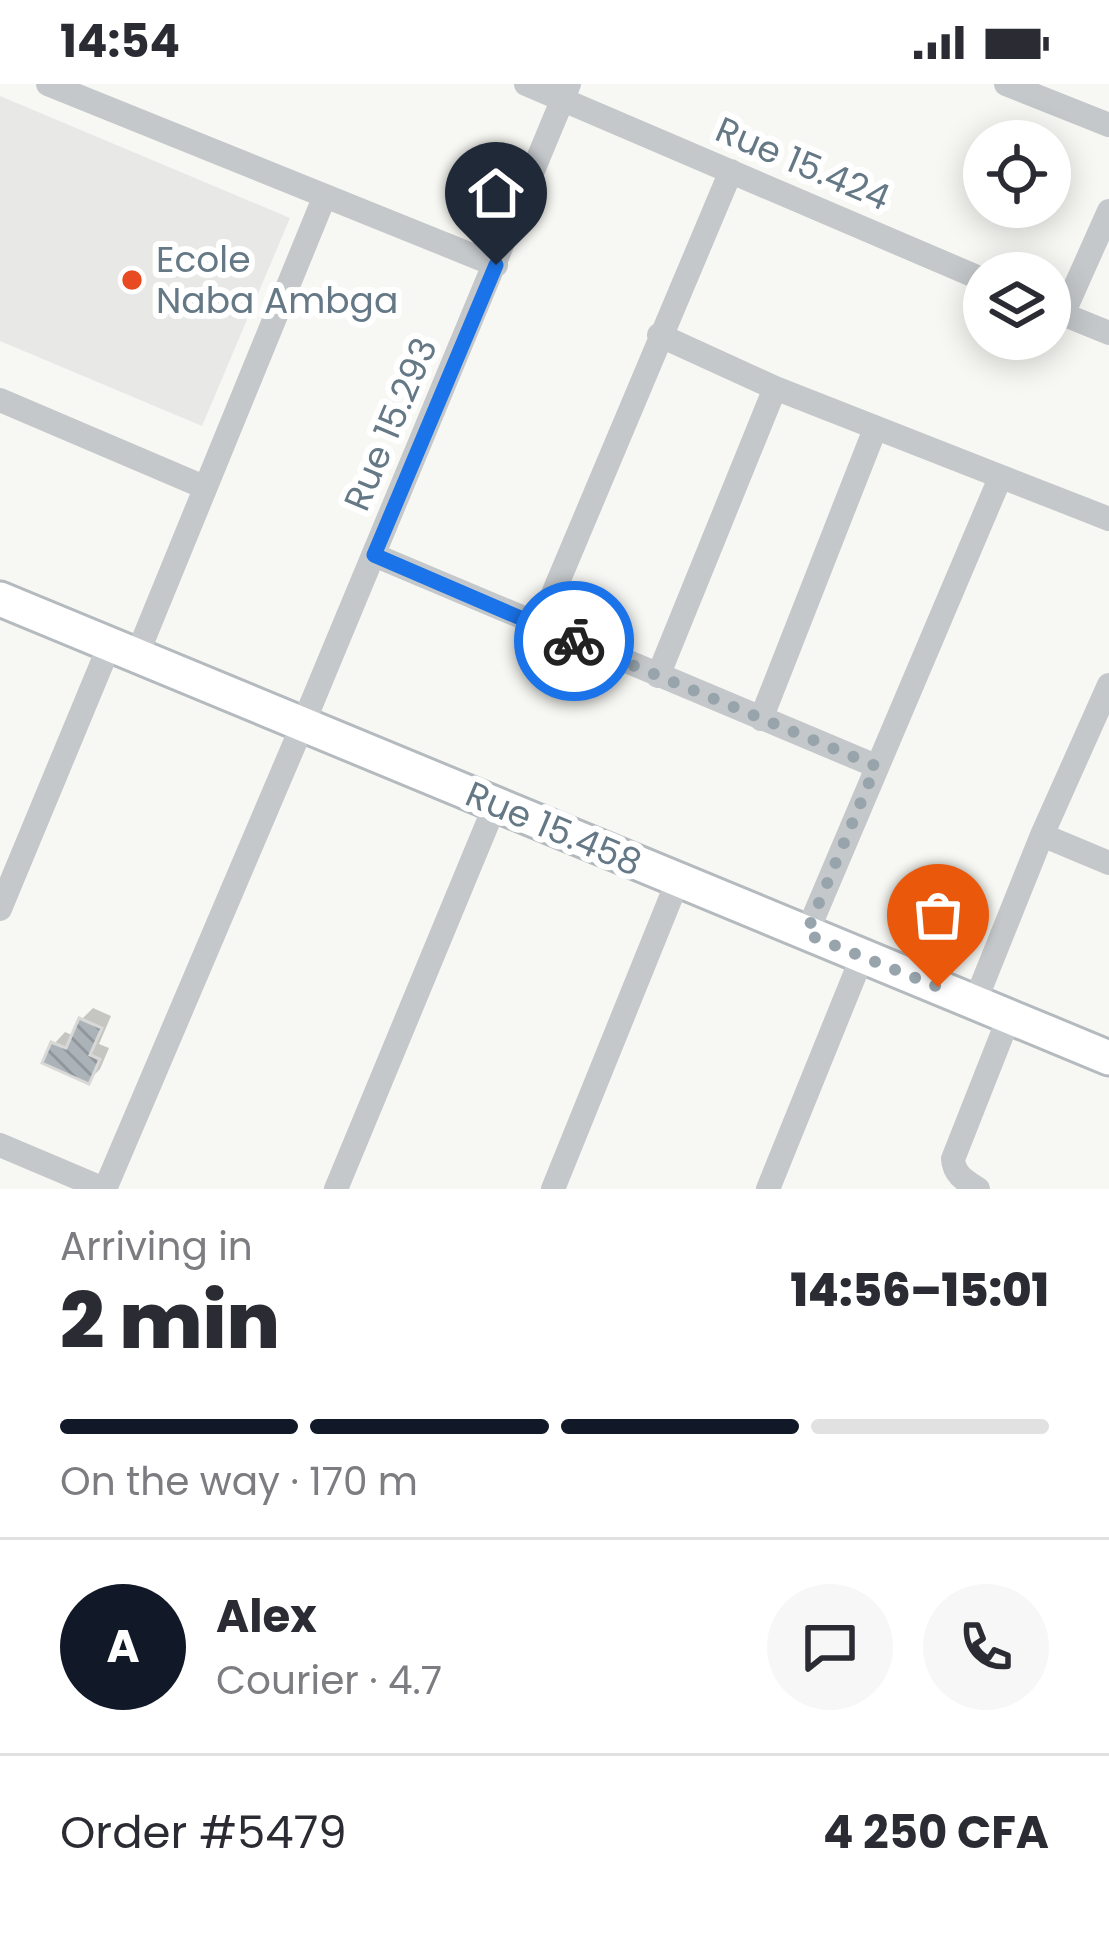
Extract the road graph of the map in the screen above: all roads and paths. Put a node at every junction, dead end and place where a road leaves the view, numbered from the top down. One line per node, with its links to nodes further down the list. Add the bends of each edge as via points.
1 (48, 84): 7 (street)
2 (526, 84): 4 (street, Rue 15.424)
3 (1017, 86): 5 (street)
4 (566, 92): 6 (street, Rue 15.424); 9 (street, Rue 15.293)
5 (1109, 125)
6 (731, 171): 10 (street, Rue 15.424); 14 (street)
7 (324, 198): 9 (street); 19 (street)
8 (1109, 211): 11 (street)
9 (496, 265): 21 (street, Rue 15.293)
10 (963, 271)
11 (1071, 283)
12 (1071, 317): 13 (street)
13 (1109, 333)
14 (659, 335): 15 (street); 23 (street)
15 (775, 388): 17 (street); 25 (street)
16 (0, 400): 19 (street)
17 (875, 429): 18 (street); 27 (street)
18 (1000, 478): 20 (street); 29 (street)
19 (204, 487): 24 (street)
20 (1109, 519)
21 (374, 555): 23 (street); 28 (street, Rue 15.293)
22 (0, 598): 24 (main road, Rue 15.458)
23 (539, 627): 25 (street)
24 (123, 649): 28 (main road, Rue 15.458); 34 (street)
25 (658, 676): 27 (street)
26 (1109, 685): 31 (street)
27 (761, 718): 29 (street)
28 (303, 724): 30 (main road, Rue 15.458); 41 (street, Rue 15.293)
29 (876, 766): 35 (street)
30 (496, 803): 33 (main road, Rue 15.458); 42 (street)
31 (1042, 835): 32 (street); 37 (street)
32 (1109, 863)
33 (678, 880): 35 (main road, Rue 15.458); 43 (street)
34 (0, 910)
35 (806, 934): 36 (main road, Rue 15.458)
36 (862, 958): 37 (main road, Rue 15.458); 44 (street)
37 (975, 1002): 38 (main road, Rue 15.458)
38 (1010, 1017): 39 (main road, Rue 15.458); 45 (street, via 953,1159)
39 (1109, 1058)
40 (0, 1145): 41 (street)
41 (104, 1189)
42 (336, 1189)
43 (553, 1189)
44 (768, 1189)
45 (979, 1189)

